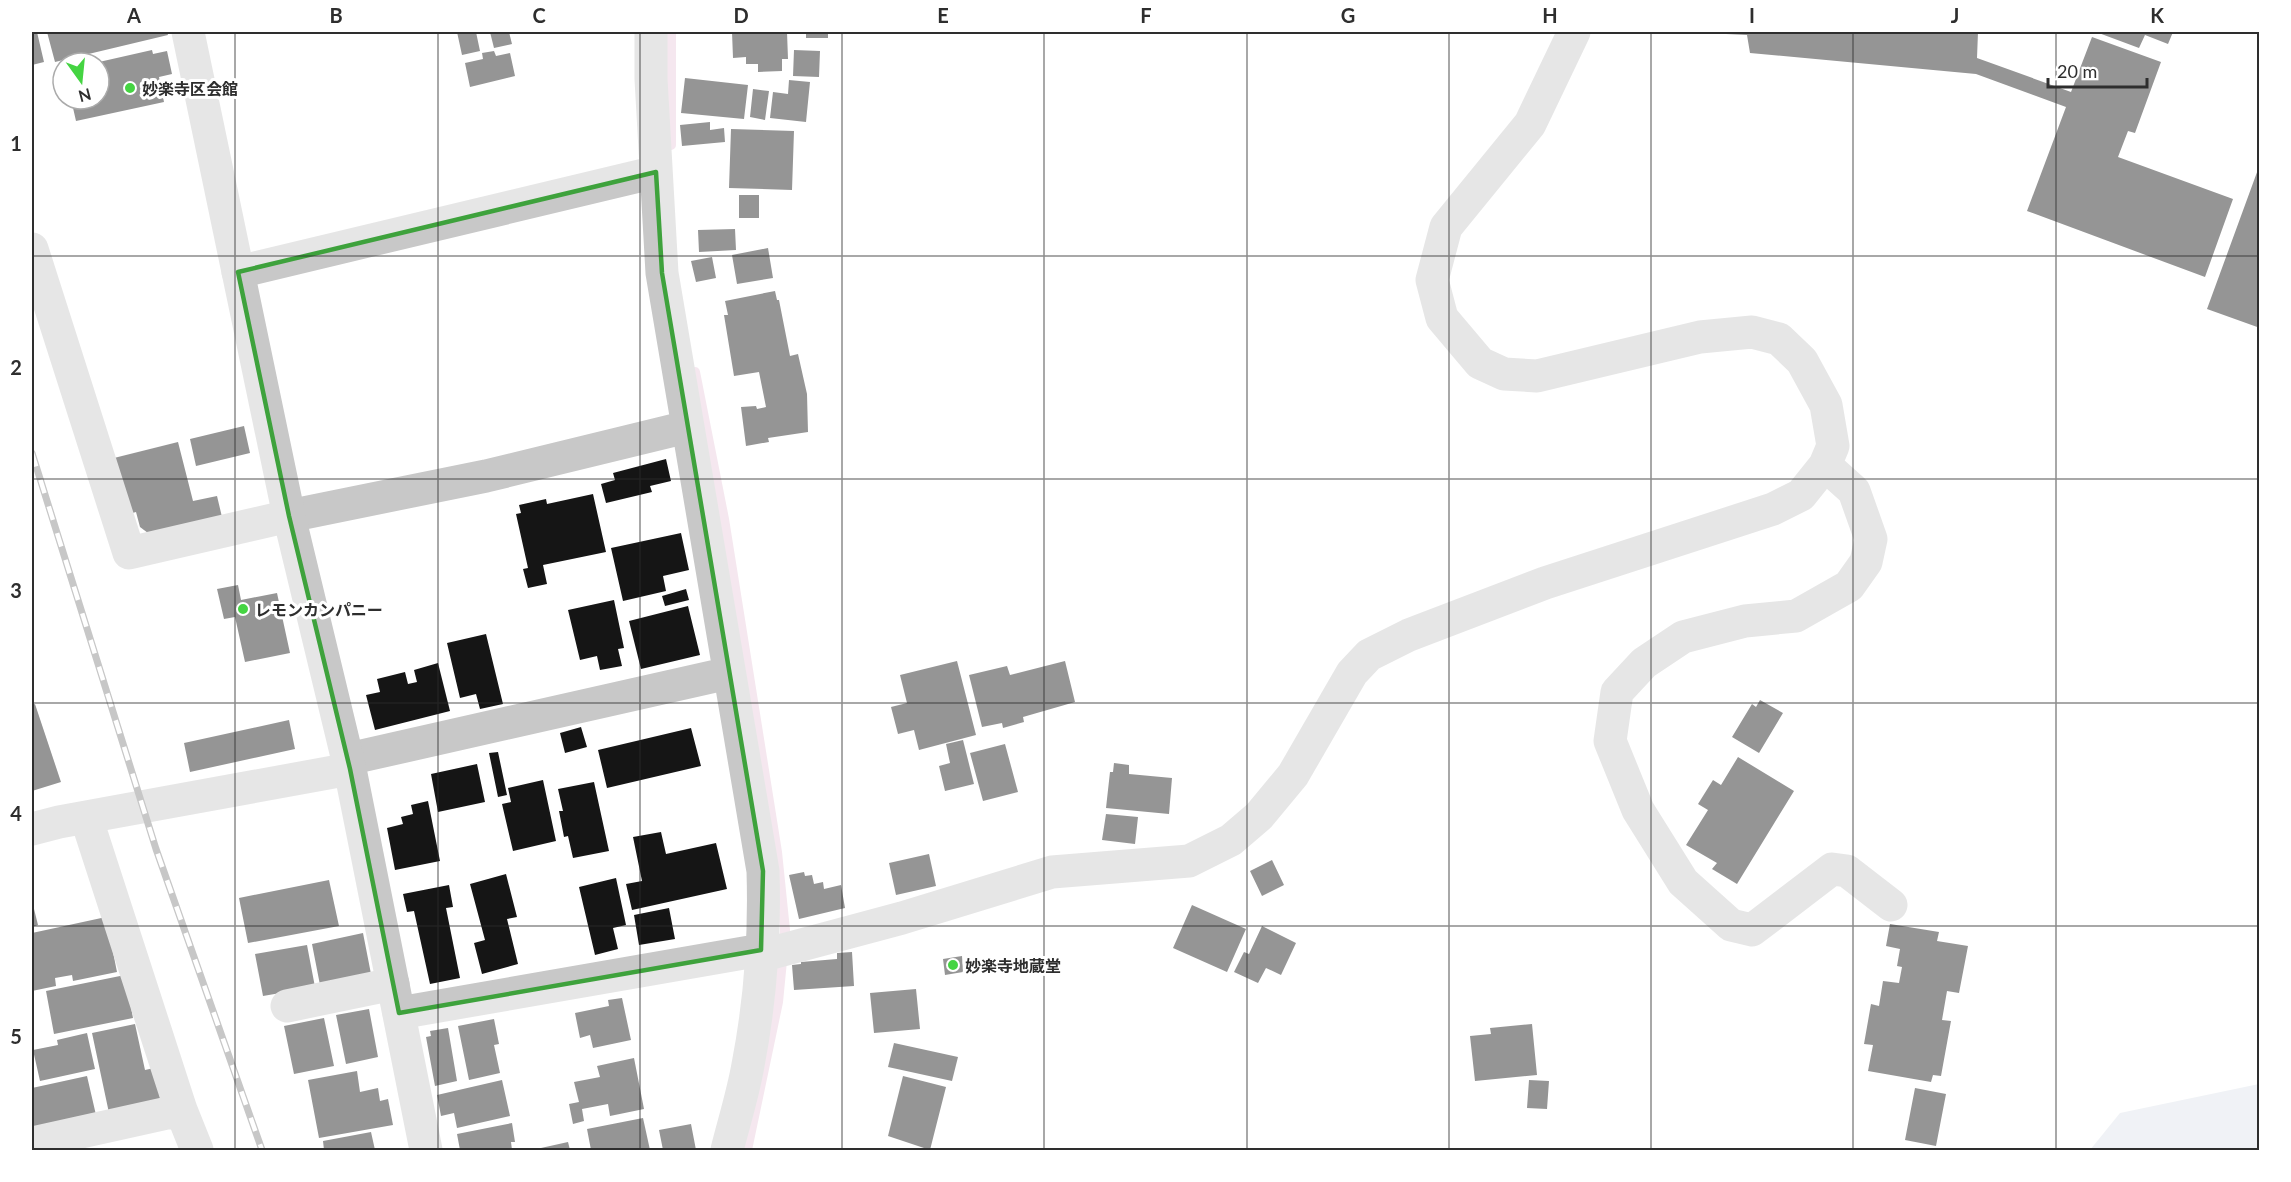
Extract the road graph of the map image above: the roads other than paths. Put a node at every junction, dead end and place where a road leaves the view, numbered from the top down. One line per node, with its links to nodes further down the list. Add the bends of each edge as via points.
1 (188, 32): 6 (street)
2 (651, 32): 4 (street)
3 (1574, 32): 8 (street, via 1530,124 1446,227 1432,280 1442,318 1480,363 1504,374 1536,376 1701,338 1752,332 1779,339 1802,361 1826,405 1833,446)
4 (656, 172): 6 (street); 7 (street, via 662,273)
5 (32, 249): 9 (street, via 129,553)
6 (238, 273): 9 (street)
7 (687, 427): 9 (street, via 486,476); 10 (street)
8 (1825, 465): 14 (street, via 1854,492 1871,539 1866,562 1849,586 1796,616 1745,621 1683,636 1644,663 1617,692 1610,741 1638,810 1683,882 1731,925 1752,930 1832,869 1847,871); 15 (street, via 1801,495 1773,509 1545,583 1409,635 1369,655 1352,673 1293,775 1259,816 1231,840 1189,861 1052,872 902,918)
9 (290, 516): 11 (street)
10 (729, 674): 11 (street); 15 (street, via 764,872)
11 (349, 764): 12 (street); 16 (street)
12 (86, 817): 13 (street); 18 (street)
13 (32, 829)
14 (1891, 905)
15 (761, 953): 16 (street); 22 (street, via 748,1066)
16 (396, 999): 17 (street); 21 (street)
17 (287, 1006)
18 (181, 1110): 19 (street); 20 (street)
19 (32, 1143)
20 (197, 1150)
21 (426, 1150)
22 (727, 1150)

